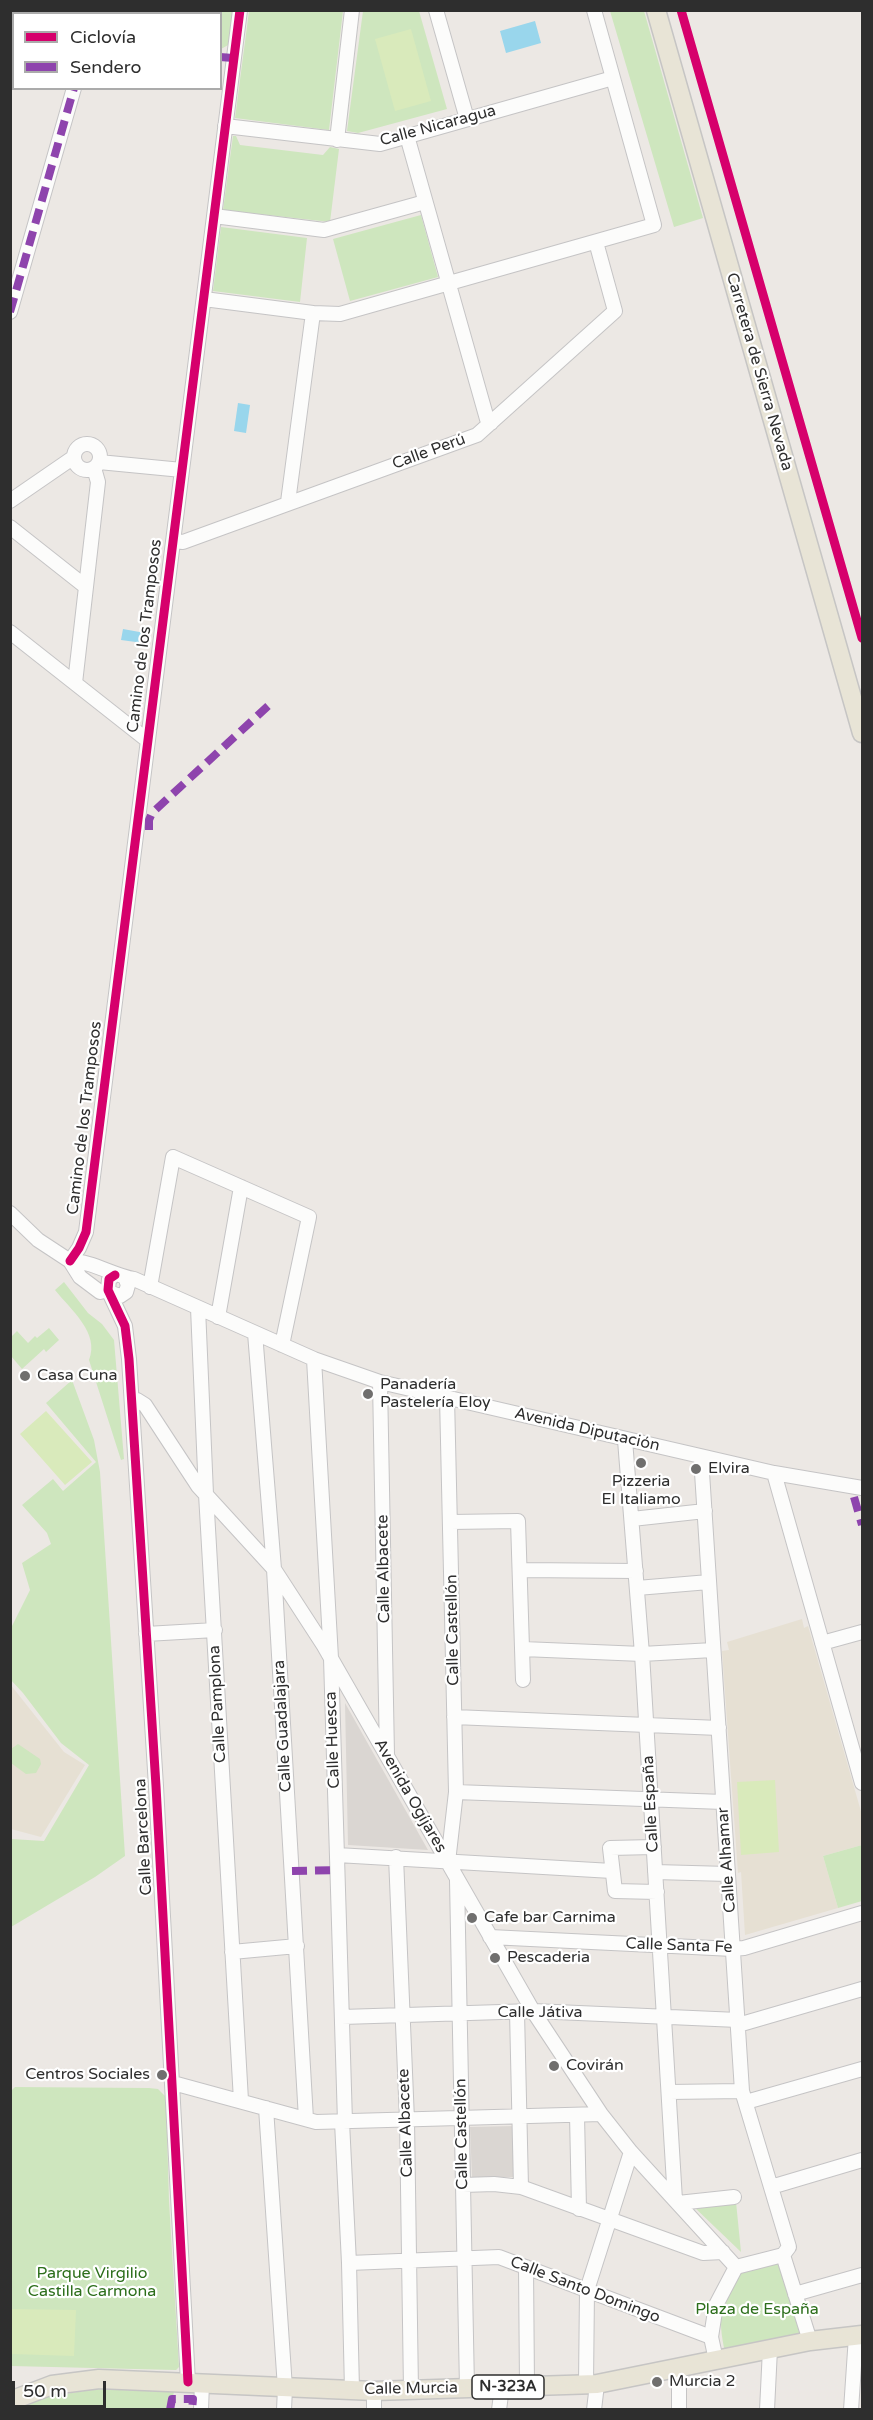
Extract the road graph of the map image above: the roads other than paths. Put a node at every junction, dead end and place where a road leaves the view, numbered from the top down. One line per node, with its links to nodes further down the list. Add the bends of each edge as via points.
1 (240, 10): 6 (street, Camino de los Tramposos)
2 (352, 10): 13 (street)
3 (436, 10): 10 (street)
4 (594, 10): 8 (street)
5 (656, 10): 32 (main road, Carretera de Sierra Nevada)
6 (227, 58): 7 (street, Camino de los Tramposos)
7 (226, 77): 11 (street, Camino de los Tramposos)
8 (613, 78): 10 (street, Calle Nicaragua); 16 (street, via 654,225)
9 (73, 90): 19 (street)
10 (467, 119): 12 (street, Calle Nicaragua)
11 (225, 126): 13 (street, Calle Nicaragua); 15 (street, Camino de los Tramposos)
12 (407, 136): 13 (street, Calle Nicaragua, via 380,144); 14 (street)
13 (337, 140)
14 (425, 202): 15 (street, via 324,230); 17 (street)
15 (214, 216): 18 (street, Camino de los Tramposos)
16 (596, 242): 17 (street); 21 (street, Calle Perú, via 615,311)
17 (448, 282): 20 (street, via 340,314); 21 (street)
18 (204, 299): 20 (street); 24 (street, Camino de los Tramposos)
19 (10, 312)
20 (313, 313): 26 (street)
21 (491, 423): 26 (street, Calle Perú, via 477,435)
22 (74, 457): 23 (street, via 82,470); 23 (street, via 76,449 85,444 92,446 100,455); 25 (street)
23 (97, 465): 24 (street); 29 (street)
24 (182, 470): 28 (street, Camino de los Tramposos)
25 (10, 501)
26 (288, 502): 28 (street, Calle Perú, via 183,542)
27 (10, 527): 29 (street)
28 (173, 541): 33 (street, Camino de los Tramposos)
29 (86, 587): 31 (street)
30 (10, 632): 31 (street)
31 (75, 683): 33 (street)
32 (862, 733)
33 (147, 740): 36 (street, Camino de los Tramposos, via 86,1232)
34 (241, 1187): 38 (street, via 173,1157); 41 (street); 43 (street, via 309,1217)
35 (10, 1213): 36 (street, via 38,1240)
36 (70, 1261): 37 (street, Avenida Diputación, via 82,1261); 39 (street, via 80,1277 100,1292)
37 (122, 1281): 38 (street, Avenida Diputación, via 134,1279); 39 (street, via 108,1282)
38 (150, 1287): 40 (street, Avenida Diputación)
39 (110, 1291): 47 (street, Calle Barcelona, via 125,1326)
40 (198, 1308): 41 (street, Avenida Diputación); 52 (street, Calle Pamplona)
41 (218, 1317): 42 (street, Avenida Diputación)
42 (255, 1334): 43 (street, Avenida Diputación); 56 (street, Calle Guadalajara)
43 (282, 1345): 44 (street, Avenida Diputación)
44 (314, 1359): 45 (street, Avenida Diputación); 68 (street, Calle Huesca)
45 (380, 1382): 46 (street, Avenida Diputación); 73 (street, Calle Albacete)
46 (447, 1397): 48 (street, Avenida Diputación); 55 (street, Calle Castellón)
47 (132, 1400): 52 (street, Avenida Ogíjares, via 145,1405); 63 (street, Calle Barcelona)
48 (625, 1440): 49 (street, Avenida Diputación); 54 (street, Calle España)
49 (701, 1457): 50 (street, Avenida Diputación); 53 (street, Calle Alhamar)
50 (774, 1473): 51 (street, Avenida Diputación); 64 (street)
51 (862, 1488)
52 (206, 1494): 56 (street, Avenida Ogíjares); 61 (street, Calle Pamplona)
53 (705, 1511): 54 (street); 59 (street, Calle Alhamar)
54 (632, 1519): 58 (street, Calle España)
55 (451, 1522): 57 (street, via 518,1521); 70 (street, Calle Castellón)
56 (274, 1569): 68 (street, Avenida Ogíjares); 90 (street, Calle Guadalajara)
57 (521, 1570): 58 (street); 65 (street)
58 (636, 1571): 60 (street, Calle España)
59 (709, 1582): 60 (street); 66 (street, Calle Alhamar)
60 (637, 1588): 67 (street, Calle España)
61 (215, 1630): 63 (street); 92 (street, Calle Pamplona)
62 (862, 1632): 64 (street)
63 (146, 1634): 102 (street, Calle Barcelona)
64 (822, 1643): 74 (street)
65 (523, 1649): 67 (street); 69 (street)
66 (713, 1650): 67 (street); 72 (street, Calle Alhamar)
67 (642, 1654): 71 (street, Calle España)
68 (331, 1658): 73 (street, Avenida Ogíjares); 79 (street, Calle Huesca)
69 (523, 1680)
70 (454, 1718): 71 (street); 75 (street, Calle Castellón)
71 (646, 1725): 72 (street); 76 (street, Calle España)
72 (719, 1728): 77 (street, Calle Alhamar)
73 (387, 1756): 81 (street, Avenida Ogíjares)
74 (862, 1778)
75 (456, 1792): 76 (street); 81 (street, Calle Castellón)
76 (651, 1799): 77 (street); 78 (street, Calle España)
77 (723, 1802): 84 (street, Calle Alhamar)
78 (654, 1847): 82 (street, via 610,1848); 83 (street, Calle España)
79 (337, 1855): 80 (street); 99 (street, Calle Huesca)
80 (396, 1857): 81 (street); 97 (street, Calle Albacete)
81 (448, 1862): 82 (street); 85 (street, Avenida Ogíjares)
82 (612, 1871): 86 (street, via 615,1891)
83 (655, 1872): 84 (street); 86 (street, Calle España)
84 (728, 1874): 91 (street, Calle Alhamar)
85 (457, 1879): 88 (street, Avenida Ogíjares); 96 (street, Calle Castellón)
86 (657, 1892): 89 (street, Calle España)
87 (862, 1913): 91 (street, Calle Santa Fe)
88 (490, 1937): 89 (street, Calle Santa Fe); 94 (street, Avenida Ogíjares)
89 (660, 1945): 91 (street, Calle Santa Fe); 98 (street, Calle España)
90 (297, 1946): 92 (street); 110 (street, Calle Guadalajara)
91 (733, 1949): 100 (street, Calle Alhamar)
92 (232, 1952): 105 (street, Calle Pamplona)
93 (862, 1989): 100 (street, Calle Játiva)
94 (533, 2011): 95 (street, Calle Játiva); 98 (street, Calle Játiva); 107 (street, Avenida Ogíjares)
95 (517, 2012): 96 (street, Calle Játiva); 109 (street)
96 (460, 2013): 97 (street, Calle Játiva); 111 (street, Calle Castellón)
97 (402, 2015): 99 (street, Calle Játiva); 112 (street, Calle Albacete)
98 (664, 2016): 100 (street, Calle Játiva); 103 (street, Calle España)
99 (342, 2017): 113 (street, Calle Huesca)
100 (738, 2022): 104 (street, Calle Alhamar)
101 (862, 2069): 104 (street)
102 (173, 2083): 105 (street); 141 (street, Calle Barcelona)
103 (669, 2092): 104 (street); 116 (street, Calle España)
104 (744, 2097): 120 (street, Calle Alhamar)
105 (241, 2100): 106 (street)
106 (266, 2108): 110 (street); 145 (street)
107 (601, 2114): 108 (street); 114 (street, Avenida Ogíjares)
108 (577, 2115): 109 (street); 123 (street)
109 (520, 2117): 111 (street); 119 (street)
110 (306, 2119): 113 (street)
111 (462, 2119): 112 (street); 118 (street, Calle Castellón)
112 (406, 2120): 113 (street); 128 (street, Calle Albacete)
113 (344, 2122): 129 (street, Calle Huesca)
114 (631, 2152): 117 (street, Avenida Ogíjares); 124 (street)
115 (862, 2160): 120 (street)
116 (673, 2169): 117 (street); 122 (street, Calle España)
117 (653, 2176): 122 (street, Avenida Ogíjares)
118 (463, 2186): 119 (street); 127 (street, Calle Castellón)
119 (521, 2187): 123 (street)
120 (771, 2187): 126 (street, Calle Alhamar, via 789,2247)
121 (734, 2197): 122 (street)
122 (676, 2202): 125 (street, Avenida Ogíjares)
123 (579, 2209): 124 (street)
124 (610, 2220): 125 (street, via 703,2253); 133 (street)
125 (723, 2252): 131 (street, Avenida Ogíjares)
126 (783, 2255): 131 (street); 134 (street)
127 (464, 2259): 128 (street, Calle Santo Domingo); 130 (street, Calle Santo Domingo, via 499,2257); 146 (street, Calle Castellón)
128 (409, 2261): 129 (street, Calle Santo Domingo); 148 (street, Calle Albacete)
129 (349, 2263): 147 (street, Calle Huesca)
130 (526, 2267): 133 (street, Calle Santo Domingo); 143 (street)
131 (736, 2267): 136 (street, via 716,2305)
132 (862, 2275): 134 (street)
133 (587, 2290): 136 (street, Calle Santo Domingo); 142 (street)
134 (795, 2294): 137 (street)
135 (859, 2336): 137 (main road, N-323A); 158 (street)
136 (711, 2337): 139 (street)
137 (810, 2341): 138 (main road, Calle Murcia / N-323A)
138 (770, 2349): 139 (main road, Calle Murcia / N-323A); 157 (street)
139 (716, 2360): 140 (main road, Calle Murcia / N-323A)
140 (679, 2367): 142 (main road, Calle Murcia / N-323A); 156 (street)
141 (195, 2382): 145 (main road, Calle Murcia / N-323A); 150 (main road, N-323A, via 75,2381); 151 (street, Calle Barcelona)
142 (592, 2384): 143 (main road, Calle Murcia / N-323A); 155 (street)
143 (527, 2386): 144 (main road, Calle Murcia / N-323A)
144 (502, 2387): 146 (main road, Calle Murcia / N-323A); 154 (street)
145 (285, 2388): 147 (main road, Calle Murcia / N-323A); 152 (street)
146 (467, 2388): 148 (main road, Calle Murcia / N-323A)
147 (352, 2390): 149 (main road, Calle Murcia / N-323A)
148 (411, 2390): 149 (main road, Calle Murcia / N-323A)
149 (374, 2391): 153 (street)
150 (10, 2400)
151 (201, 2409)
152 (284, 2409)
153 (374, 2409)
154 (499, 2409)
155 (594, 2409)
156 (679, 2409)
157 (767, 2409)
158 (850, 2409)

